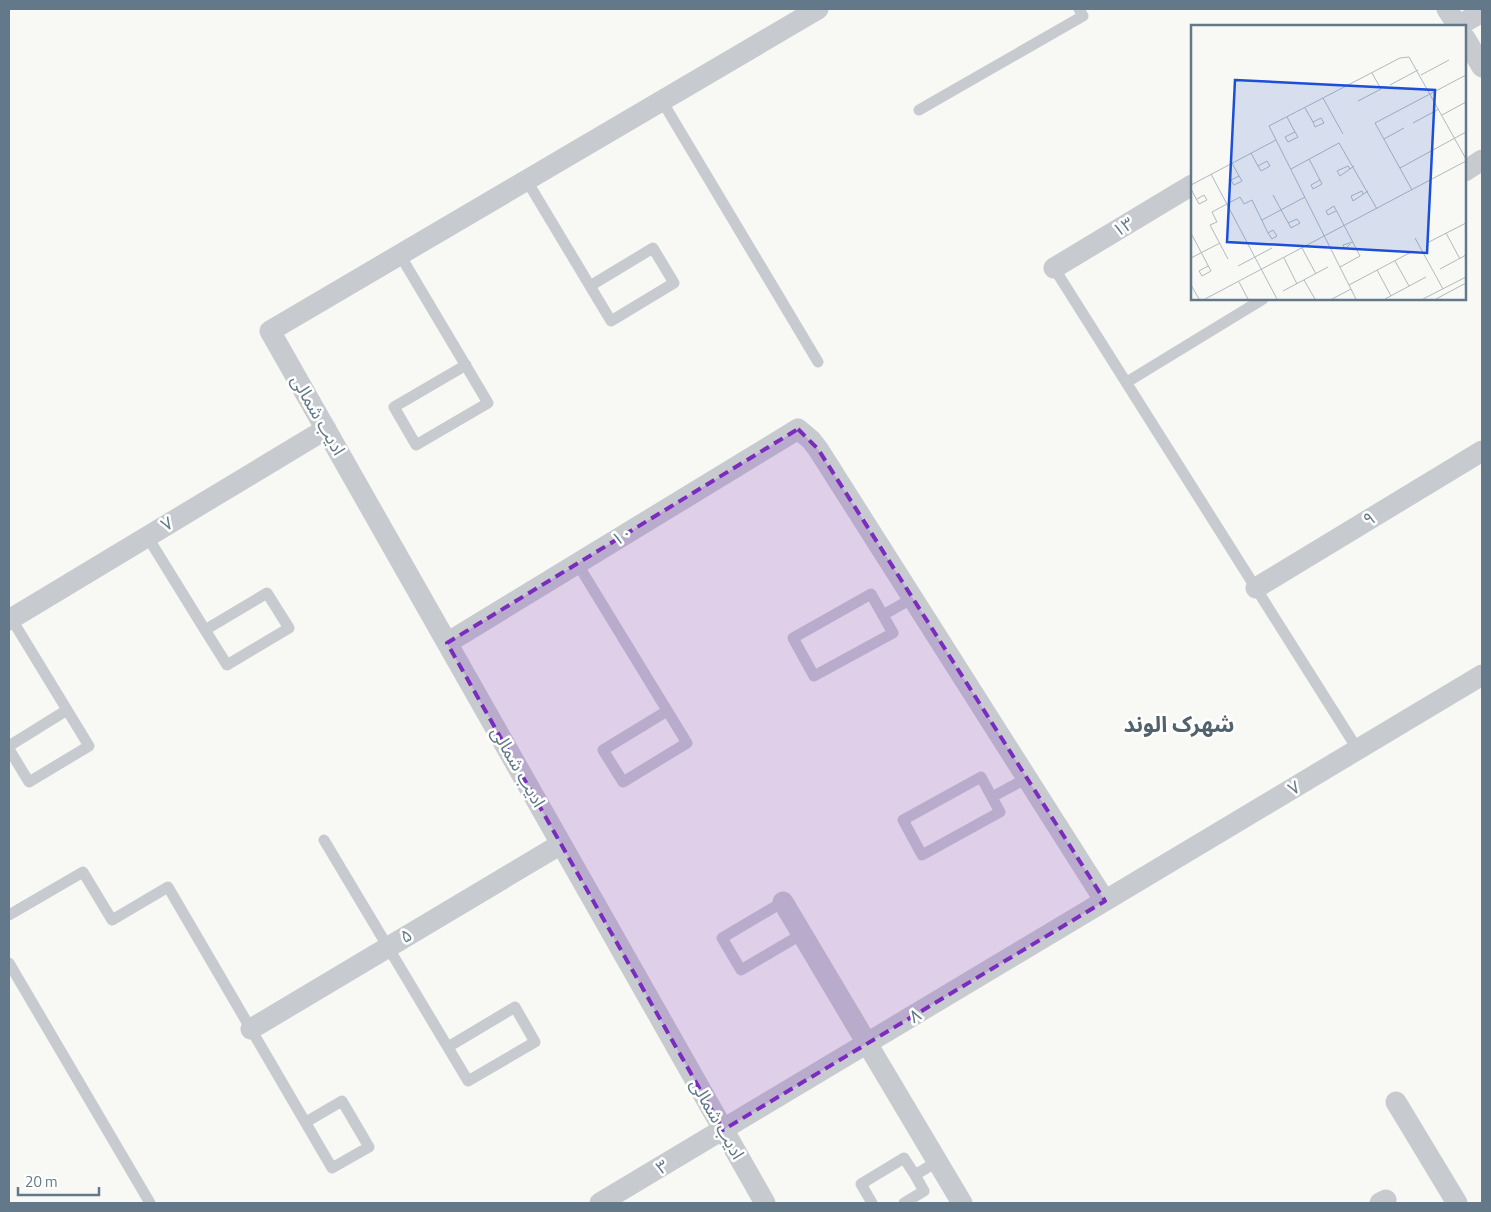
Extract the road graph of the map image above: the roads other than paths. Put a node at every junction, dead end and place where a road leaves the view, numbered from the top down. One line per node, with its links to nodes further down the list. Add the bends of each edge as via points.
1 (818, 9): 9 (street)
2 (1079, 9): 10 (lane, via 1083,16)
3 (1447, 9): 5 (street)
4 (1482, 12): 6 (street)
5 (1457, 25)
6 (1460, 25)
7 (1466, 40): 8 (street)
8 (1482, 67)
9 (662, 101): 13 (street); 19 (lane)
10 (919, 110)
11 (1482, 160): 12 (street)
12 (1466, 170)
13 (528, 180): 15 (street); 17 (lane)
14 (1191, 186): 16 (street, ۱۳)
15 (400, 255): 20 (lane); 22 (street, ادیب شمالی, via 270,331)
16 (1054, 268): 21 (lane)
17 (590, 286): 17 (lane, via 611,321 674,283 653,248)
18 (1261, 300): 21 (lane)
19 (818, 362)
20 (466, 365): 20 (lane, via 488,402 416,445 394,407)
21 (1127, 382): 26 (lane)
22 (326, 429): 24 (street, ۷); 31 (street, ادیب شمالی)
23 (1482, 451): 26 (street, ۹)
24 (147, 536): 29 (street, ۷); 30 (lane)
25 (577, 563): 27 (street, ۱۰, via 798,429 818,449); 31 (street, ۱۰); 34 (lane)
26 (1256, 588): 36 (lane)
27 (913, 598): 28 (lane); 37 (street)
28 (883, 615): 28 (lane, via 871,594 793,638 814,676 893,633)
29 (10, 619): 33 (lane)
30 (205, 630): 30 (lane, via 267,593 288,628 226,665)
31 (447, 643): 40 (street, ادیب شمالی)
32 (1482, 675): 36 (street, ۷)
33 (67, 710): 35 (lane); 35 (lane, via 89,746 29,782)
34 (667, 711): 34 (lane, via 687,743 623,782 603,750)
35 (9, 747)
36 (1358, 750): 41 (street, ۷)
37 (1027, 778): 38 (lane); 41 (street)
38 (992, 797): 38 (lane, via 981,777 902,820 922,855 1000,812)
39 (324, 840): 45 (lane)
40 (561, 844): 45 (street, ۵); 52 (street, ادیب شمالی)
41 (1105, 901): 48 (street, ۸)
42 (783, 902): 44 (street); 44 (lane, via 722,938 741,970)
43 (9, 915): 47 (lane, via 84,872 112,920 168,887)
44 (802, 934): 48 (street)
45 (388, 947): 47 (street, ۵); 49 (lane)
46 (9, 963): 55 (lane)
47 (251, 1029): 51 (lane)
48 (868, 1045): 52 (street, ۸); 53 (street)
49 (448, 1047): 49 (lane, via 468,1081 535,1042 515,1007)
50 (1396, 1102): 61 (street)
51 (306, 1122): 51 (lane, via 332,1168 369,1147 342,1101)
52 (723, 1130): 56 (street, ۳); 57 (street, ادیب شمالی)
53 (938, 1161): 54 (lane); 60 (street)
54 (915, 1175): 58 (lane, via 904,1158 861,1184); 59 (lane, via 924,1191)
55 (150, 1203)
56 (600, 1203)
57 (765, 1203)
58 (872, 1203)
59 (904, 1203)
60 (962, 1203)
61 (1457, 1203)

